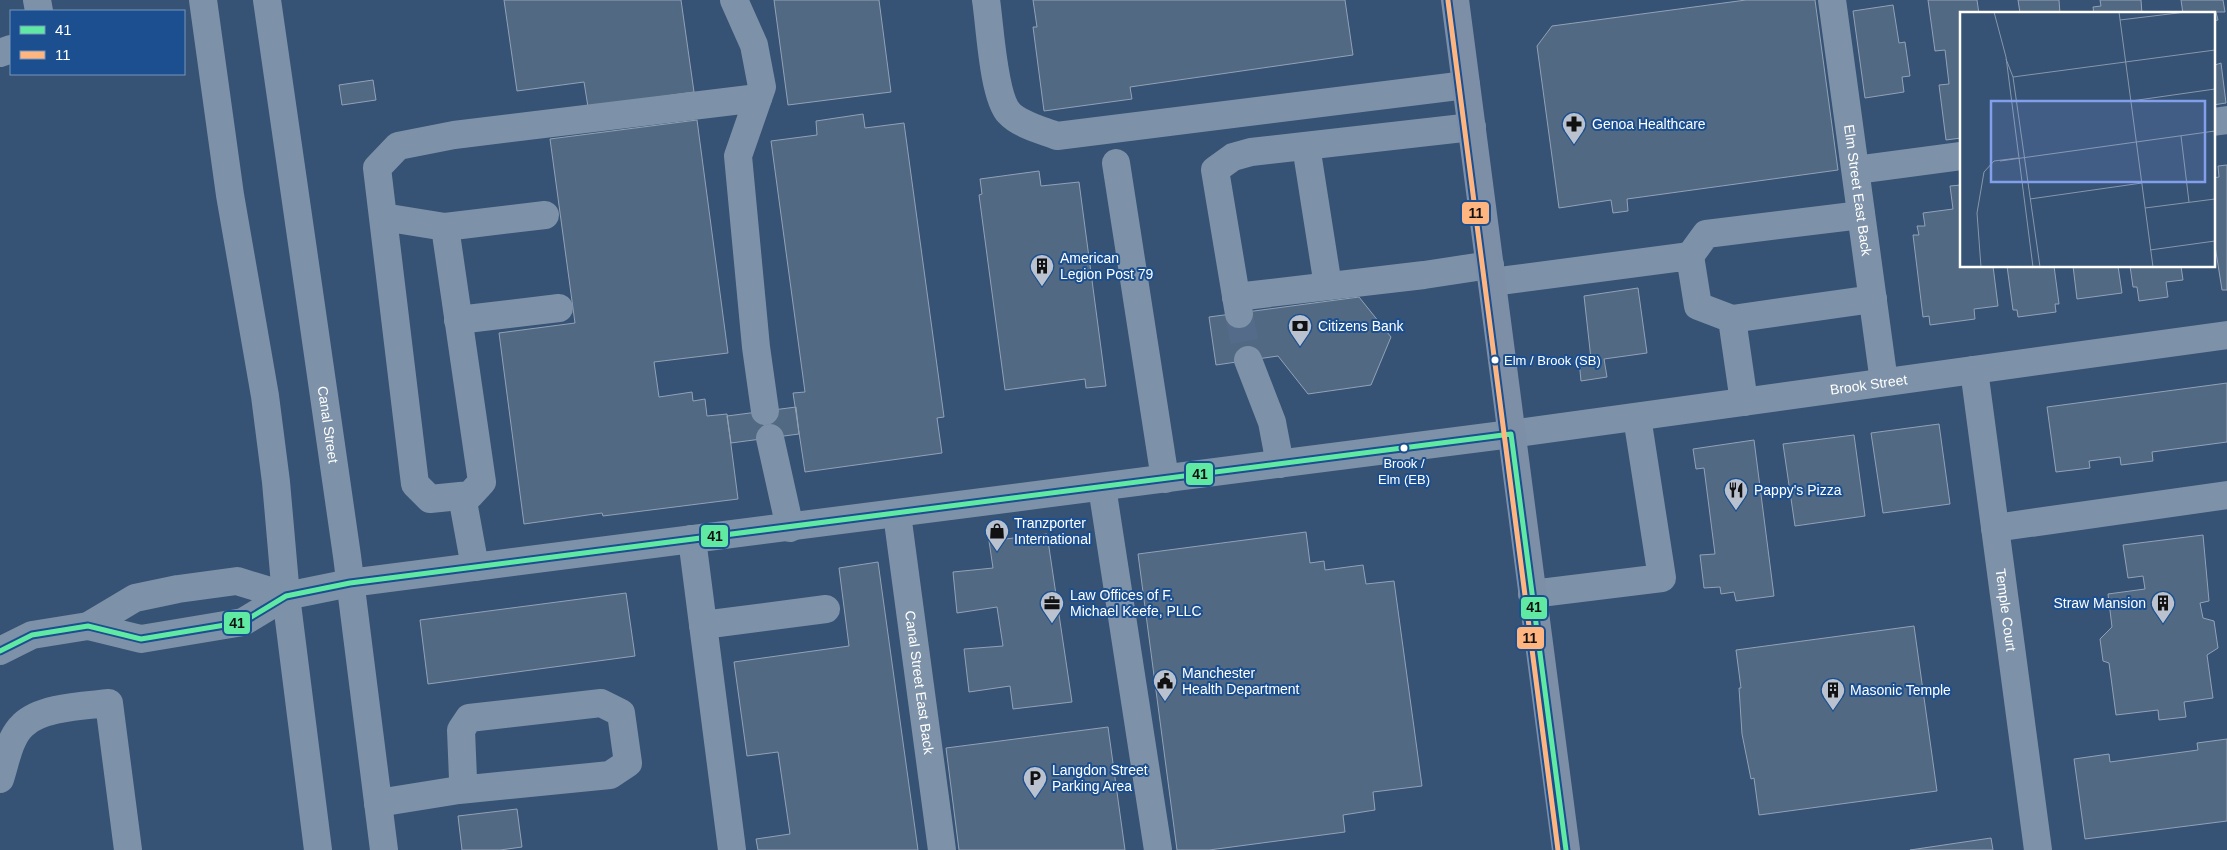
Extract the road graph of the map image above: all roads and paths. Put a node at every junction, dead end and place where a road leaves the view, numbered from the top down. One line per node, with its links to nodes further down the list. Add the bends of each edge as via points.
1 (204, 0): 48 (street, via 230,195 265,396)
2 (267, 0): 46 (street, Canal Street)
3 (734, 0): 8 (street, via 754,45 762,86)
4 (986, 0): 7 (street, via 999,95 1009,113 1032,127 1058,136)
5 (1456, 0): 7 (main road)
6 (1832, 0): 15 (street, Elm Street East Back)
7 (1466, 85): 11 (main road)
8 (758, 98): 18 (street, via 454,135 398,146 377,168); 32 (street, via 738,156)
9 (2227, 120): 10 (street)
10 (2214, 122)
11 (1472, 127): 12 (street); 21 (main road)
12 (1306, 146): 22 (street); 22 (street, via 1251,152 1233,157 1215,170 1237,305)
13 (1960, 156): 15 (street)
14 (1116, 163): 37 (street)
15 (1856, 170): 17 (street, Elm Street East Back)
16 (545, 215): 19 (street)
17 (1862, 215): 20 (street, via 1706,234); 23 (street, Elm Street East Back)
18 (383, 217): 19 (street); 40 (street, via 415,484 430,499)
19 (445, 227): 26 (street)
20 (1690, 256): 21 (street); 25 (street, via 1698,306)
21 (1491, 274): 22 (street); 34 (main road)
22 (1328, 286)
23 (1873, 298): 25 (street); 30 (street, Elm Street East Back)
24 (559, 308): 26 (street)
25 (1732, 319): 31 (street)
26 (458, 320): 40 (street, via 482,482 470,495)
27 (2227, 335): 29 (street, Brook Street)
28 (1248, 360): 36 (street, via 1272,422)
29 (1974, 370): 30 (street, Brook Street); 43 (street, Temple Court)
30 (1884, 382): 31 (street, Brook Street)
31 (1744, 402): 33 (street, Brook Street)
32 (765, 411)
33 (1637, 417): 34 (street, Brook Street); 47 (street, via 1662,578)
34 (1511, 434): 36 (street, Brook Street); 47 (main road)
35 (770, 438): 42 (street)
36 (1280, 464): 37 (street, Brook Street)
37 (1165, 479): 38 (street, Brook Street)
38 (1102, 488): 41 (street, Brook Street); 63 (street)
39 (2227, 495): 43 (street)
40 (462, 496): 45 (street)
41 (897, 514): 42 (street, Brook Street); 62 (street, Canal Street East Back)
42 (790, 528): 44 (street, Brook Street)
43 (1995, 528): 65 (street, Temple Court)
44 (692, 540): 45 (street, Brook Street); 50 (street)
45 (475, 567): 46 (street, Brook Street)
46 (350, 582): 48 (street, Brook Street); 57 (street, Canal Street)
47 (1532, 594): 64 (main road)
48 (286, 596): 51 (street, via 243,622 141,639); 51 (street, via 236,581 178,589 135,598); 59 (street)
49 (826, 609): 50 (street)
50 (703, 625): 61 (street)
51 (88, 626): 53 (street)
52 (0, 627): 53 (street)
53 (32, 635): 54 (street)
54 (0, 651)
55 (0, 779): 58 (street, via 12,741 23,724 47,711 109,703)
56 (459, 790): 56 (street, via 463,779 461,730 469,718 601,703 621,713 628,763 610,775); 57 (street)
57 (378, 803): 60 (street, Canal Street)
58 (128, 850)
59 (318, 850)
60 (384, 850)
61 (732, 850)
62 (942, 850)
63 (1158, 850)
64 (1566, 850)
65 (2038, 850)

